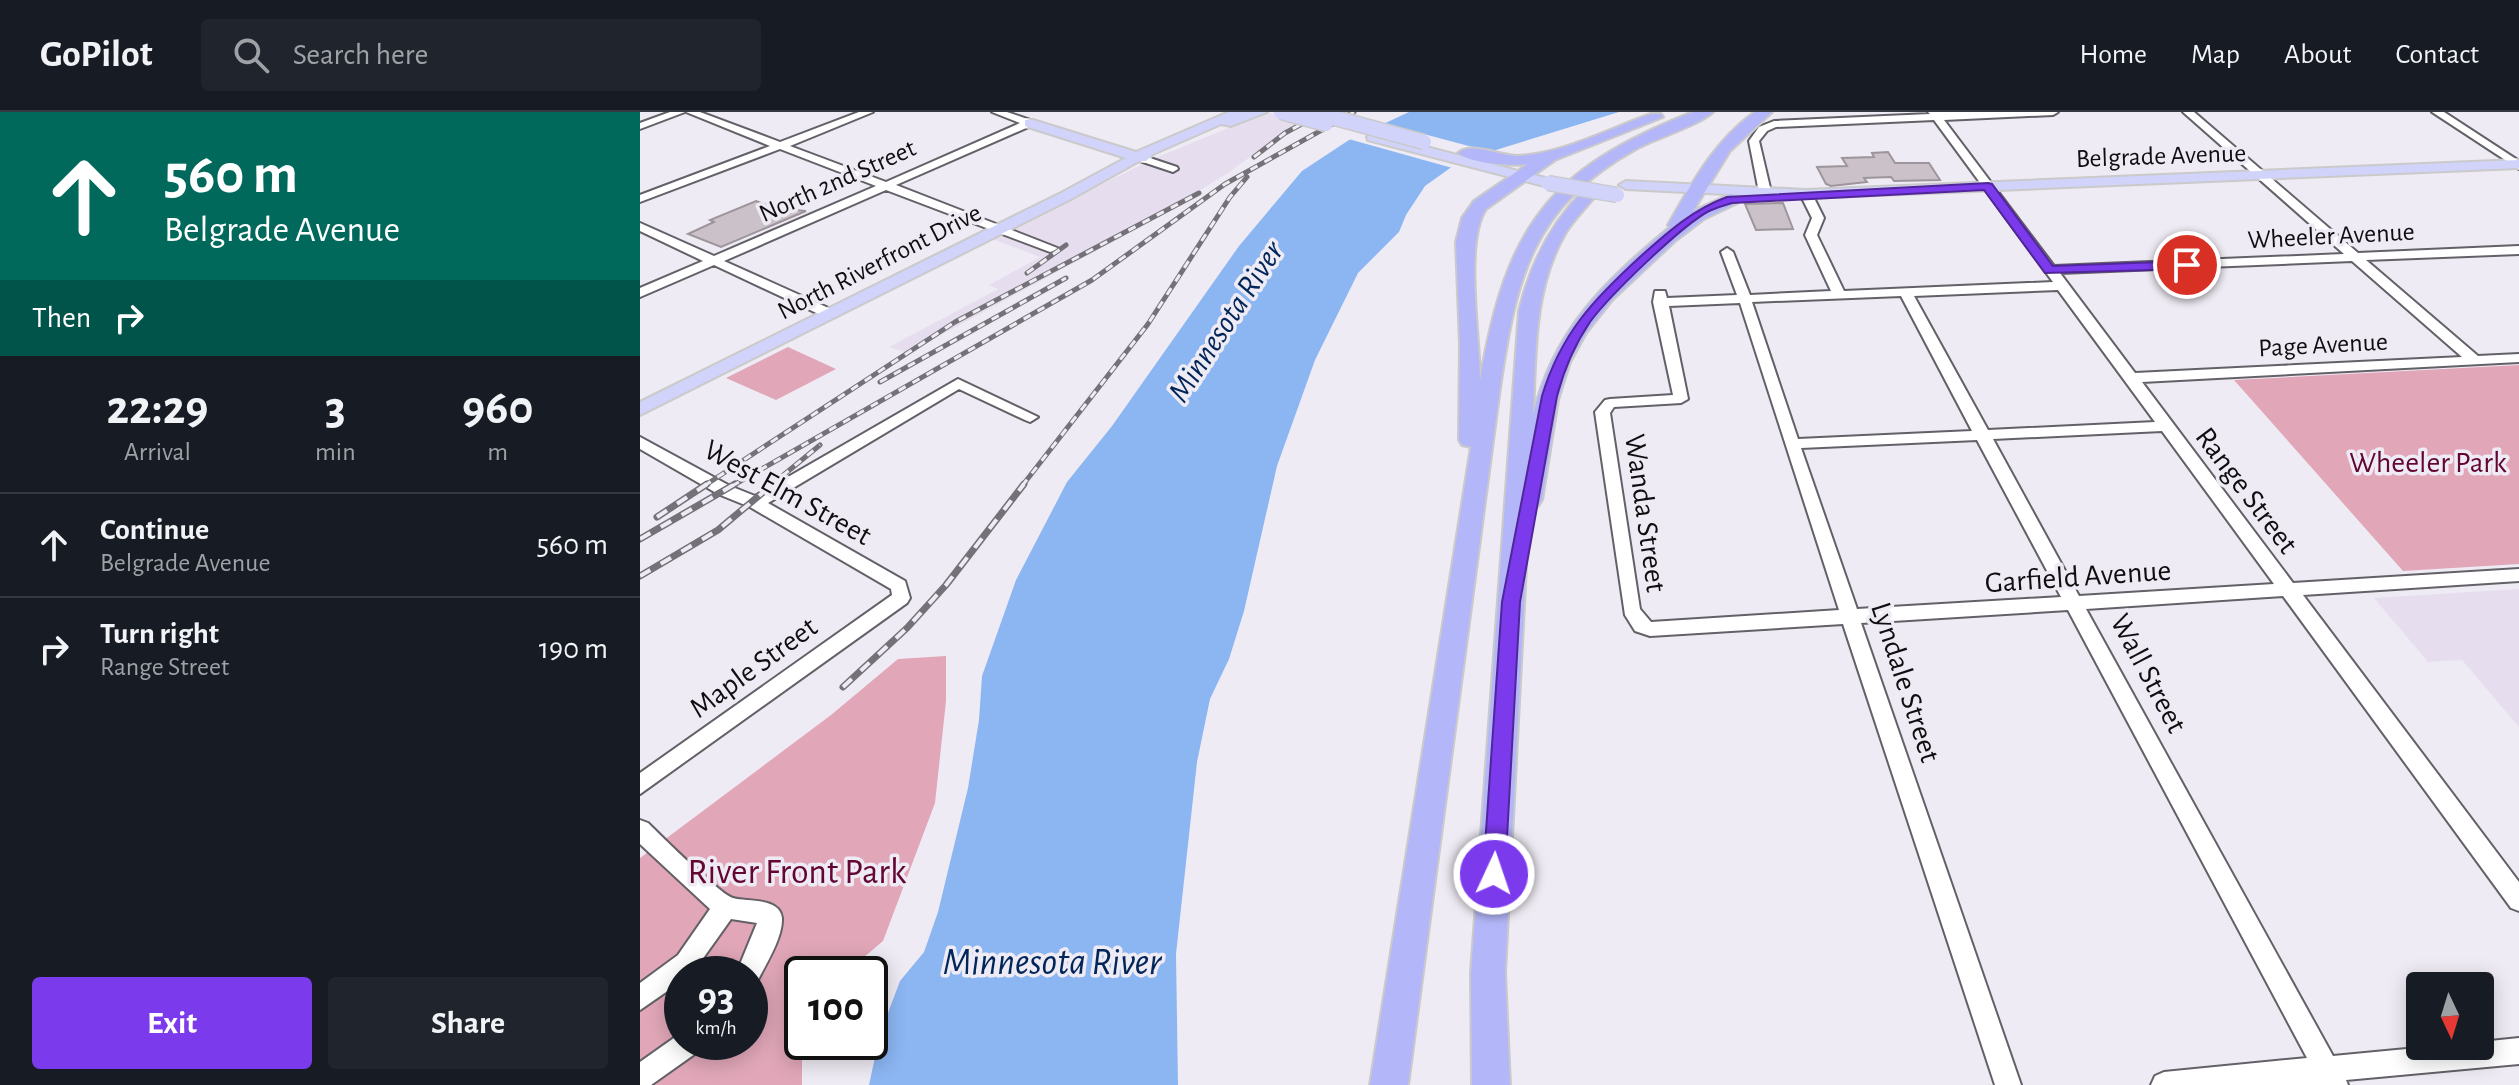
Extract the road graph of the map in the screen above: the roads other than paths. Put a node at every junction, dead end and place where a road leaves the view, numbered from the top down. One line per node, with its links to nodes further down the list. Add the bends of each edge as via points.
1 (680, 112): 19 (street)
2 (691, 112): 23 (street)
3 (868, 112): 23 (street)
4 (997, 112): 18 (street)
5 (1239, 112): 20 (main road)
6 (1261, 112): 26 (main road)
7 (1281, 112): 22 (main road, bridge)
8 (1313, 112): 22 (main road, bridge)
9 (1670, 112): 29 (highway)
10 (1706, 112): 66 (highway, via 1602,163 1564,195 1532,234 1515,266 1503,317)
11 (1730, 112): 70 (highway, via 1668,138 1623,165 1567,217 1542,260 1529,311)
12 (1765, 112): 30 (highway, via 1736,134)
13 (2053, 112): 16 (street)
14 (2188, 112): 32 (street)
15 (2437, 112): 27 (street)
16 (1935, 114): 34 (street, Range Street); 35 (street, via 1797,121 1763,129 1753,148)
17 (1056, 115): 18 (main road, North 2nd Street); 21 (main road, via 1061,125)
18 (1029, 123): 21 (main road); 33 (street, North 2nd Street)
19 (640, 126)
20 (1202, 126): 24 (main road, via 1157,142); 26 (main road)
21 (1084, 140): 24 (main road)
22 (1418, 145): 25 (main road)
23 (778, 146): 33 (street); 39 (street)
24 (1107, 147): 26 (main road)
25 (1459, 156): 28 (highway)
26 (1141, 158): 31 (street); 42 (main road, North Riverfront Drive)
27 (2518, 164): 32 (main road, Belgrade Avenue)
28 (1497, 166): 29 (main road, Belgrade Avenue); 29 (highway, via 1525,161); 40 (highway)
29 (1534, 168): 36 (main road, Belgrade Avenue, bridge, via 1553,179); 40 (highway)
30 (1712, 168): 36 (highway); 38 (highway, via 1712,178)
31 (1173, 169)
32 (2261, 175): 34 (main road, Belgrade Avenue); 47 (street)
33 (886, 185): 42 (street); 48 (street, North 2nd Street)
34 (1988, 186): 37 (main road, Belgrade Avenue); 49 (street, Range Street)
35 (1765, 192): 37 (main road, Belgrade Avenue); 38 (main road, Belgrade Avenue)
36 (1693, 194): 38 (main road, Belgrade Avenue); 43 (highway)
37 (1806, 194): 38 (main road, Belgrade Avenue); 53 (street, via 1818,218 1811,235)
38 (1738, 195): 43 (highway, via 1703,210)
39 (640, 199)
40 (1480, 205): 66 (highway, via 1465,242)
41 (640, 227): 48 (street)
42 (1001, 229): 44 (street); 55 (main road, North Riverfront Drive)
43 (1671, 235): 70 (highway, via 1600,301 1568,345 1558,368)
44 (1054, 249)
45 (2519, 250): 47 (street, Wheeler Avenue)
46 (1727, 252): 54 (street, Lyndale Street)
47 (2355, 258): 49 (street, Wheeler Avenue); 57 (street)
48 (713, 261): 52 (street, North 2nd Street); 55 (street)
49 (2049, 270): 50 (street, Range Street)
50 (2062, 286): 51 (street); 58 (street, Range Street)
51 (1905, 292): 53 (street); 62 (street, Wall Street)
52 (640, 293)
53 (1839, 295): 54 (street)
54 (1745, 299): 64 (street, Lyndale Street); 73 (street, Wanda Street, via 1660,298 1681,399 1606,405 1602,412 1631,610)
55 (830, 314): 59 (main road, North Riverfront Drive)
56 (2519, 358): 57 (street, Page Avenue)
57 (2474, 360): 58 (street, Page Avenue)
58 (2129, 378): 61 (street, Range Street)
59 (640, 409)
60 (1030, 417): 65 (street, via 958,383)
61 (2165, 426): 62 (street); 68 (street, Range Street)
62 (1982, 435): 64 (street); 71 (street, Wall Street)
63 (640, 442): 65 (street, West Elm Street)
64 (1792, 444): 72 (street, Lyndale Street)
65 (756, 503): 69 (street, West Elm Street, via 899,586)
66 (1468, 537): 85 (highway)
67 (2519, 575): 68 (street, Garfield Avenue)
68 (2286, 589): 71 (street, Garfield Avenue); 76 (street, Range Street)
69 (901, 598): 74 (street, Maple Street)
70 (1511, 602): 80 (highway, via 1488,973)
71 (2075, 604): 72 (street, Garfield Avenue); 84 (street, Wall Street)
72 (1853, 618): 73 (street, Garfield Avenue, via 1659,630); 88 (street, Lyndale Street)
73 (1642, 626)
74 (640, 785)
75 (640, 830): 77 (street)
76 (2519, 900)
77 (725, 908): 78 (street, via 759,911 770,918); 79 (street, via 686,963)
78 (756, 956)
79 (640, 998)
80 (1489, 1045): 86 (highway); 87 (highway)
81 (2519, 1051): 84 (street)
82 (664, 1060): 83 (street)
83 (640, 1077)
84 (2330, 1077): 89 (street)
85 (1389, 1085)
86 (1491, 1085)
87 (1500, 1085)
88 (2008, 1085)
89 (2164, 1085)

